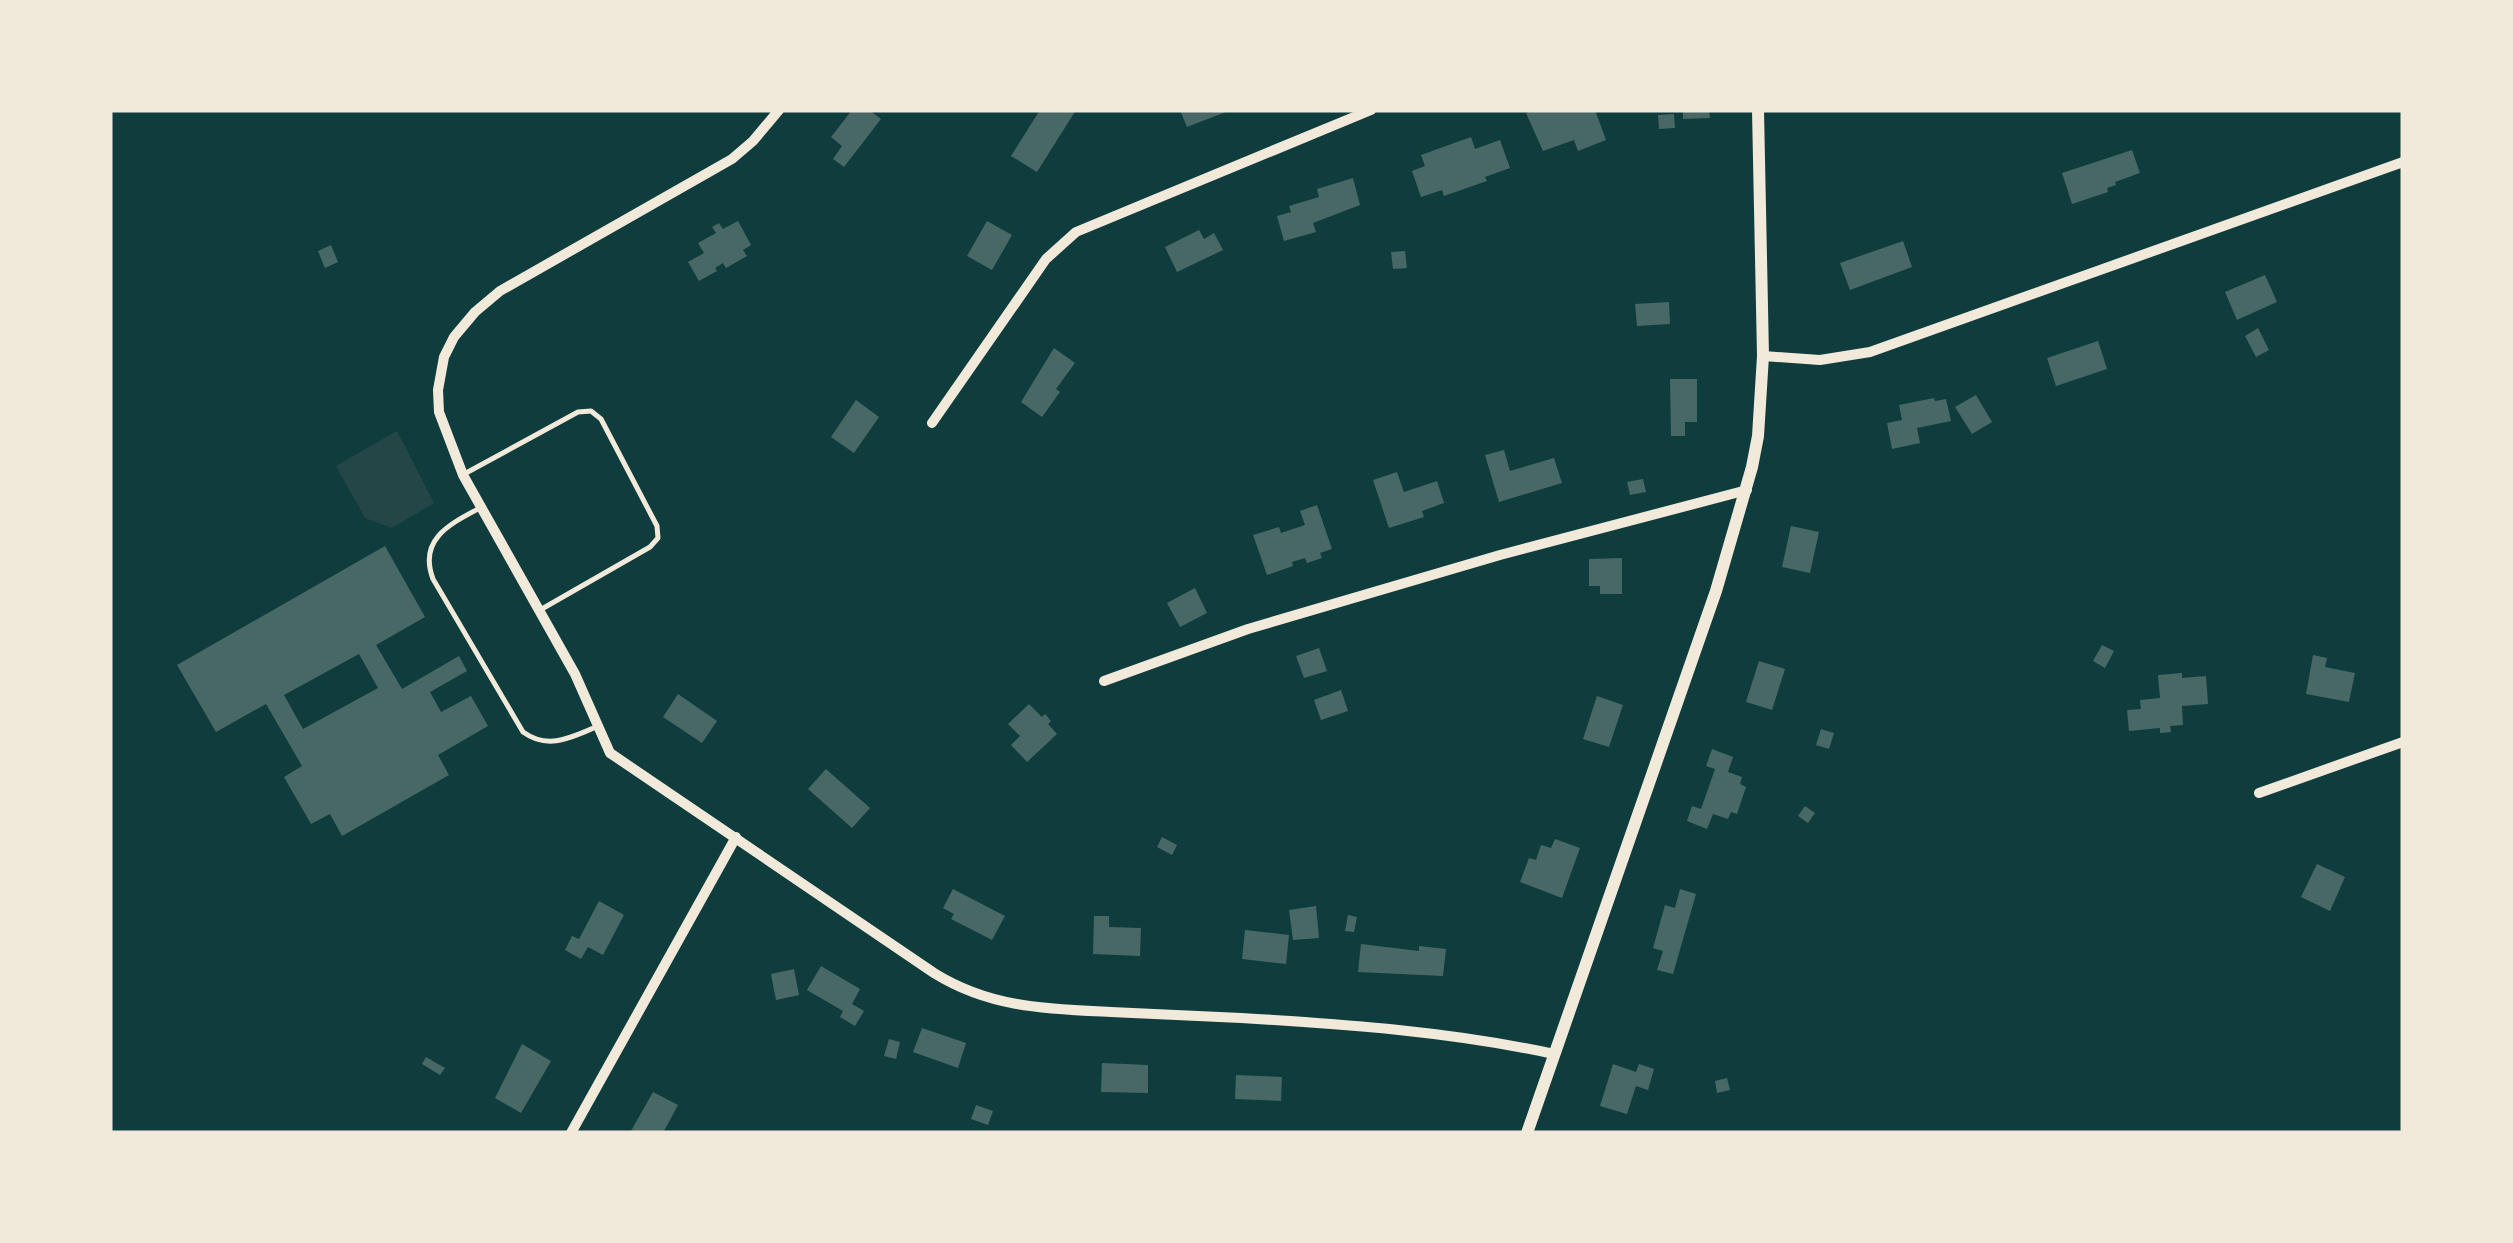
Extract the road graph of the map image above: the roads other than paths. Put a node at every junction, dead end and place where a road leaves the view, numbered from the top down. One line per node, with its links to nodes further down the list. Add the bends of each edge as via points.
1 (779, 110): 7 (street, via 732,159 500,290 475,312 441,368 438,401)
2 (1371, 110): 6 (street, via 1076,232 1046,259)
3 (1758, 110): 5 (street)
4 (2403, 162): 5 (street, via 1870,352 1820,360)
5 (1763, 356): 8 (street)
6 (932, 423)
7 (463, 475): 9 (street); 10 (lane, via 578,412 601,419 658,538)
8 (1747, 490): 11 (street, via 1263,624); 16 (street)
9 (483, 507): 10 (street); 12 (lane, via 434,540 428,559 434,579 523,732 544,743)
10 (540, 610): 12 (street)
11 (1104, 681)
12 (596, 727): 15 (street, via 614,757)
13 (2403, 742): 14 (street)
14 (2259, 794)
15 (736, 837): 16 (street, via 943,979 1004,1004 1332,1026); 17 (street)
16 (1554, 1054): 18 (street)
17 (571, 1133)
18 (1527, 1133)

